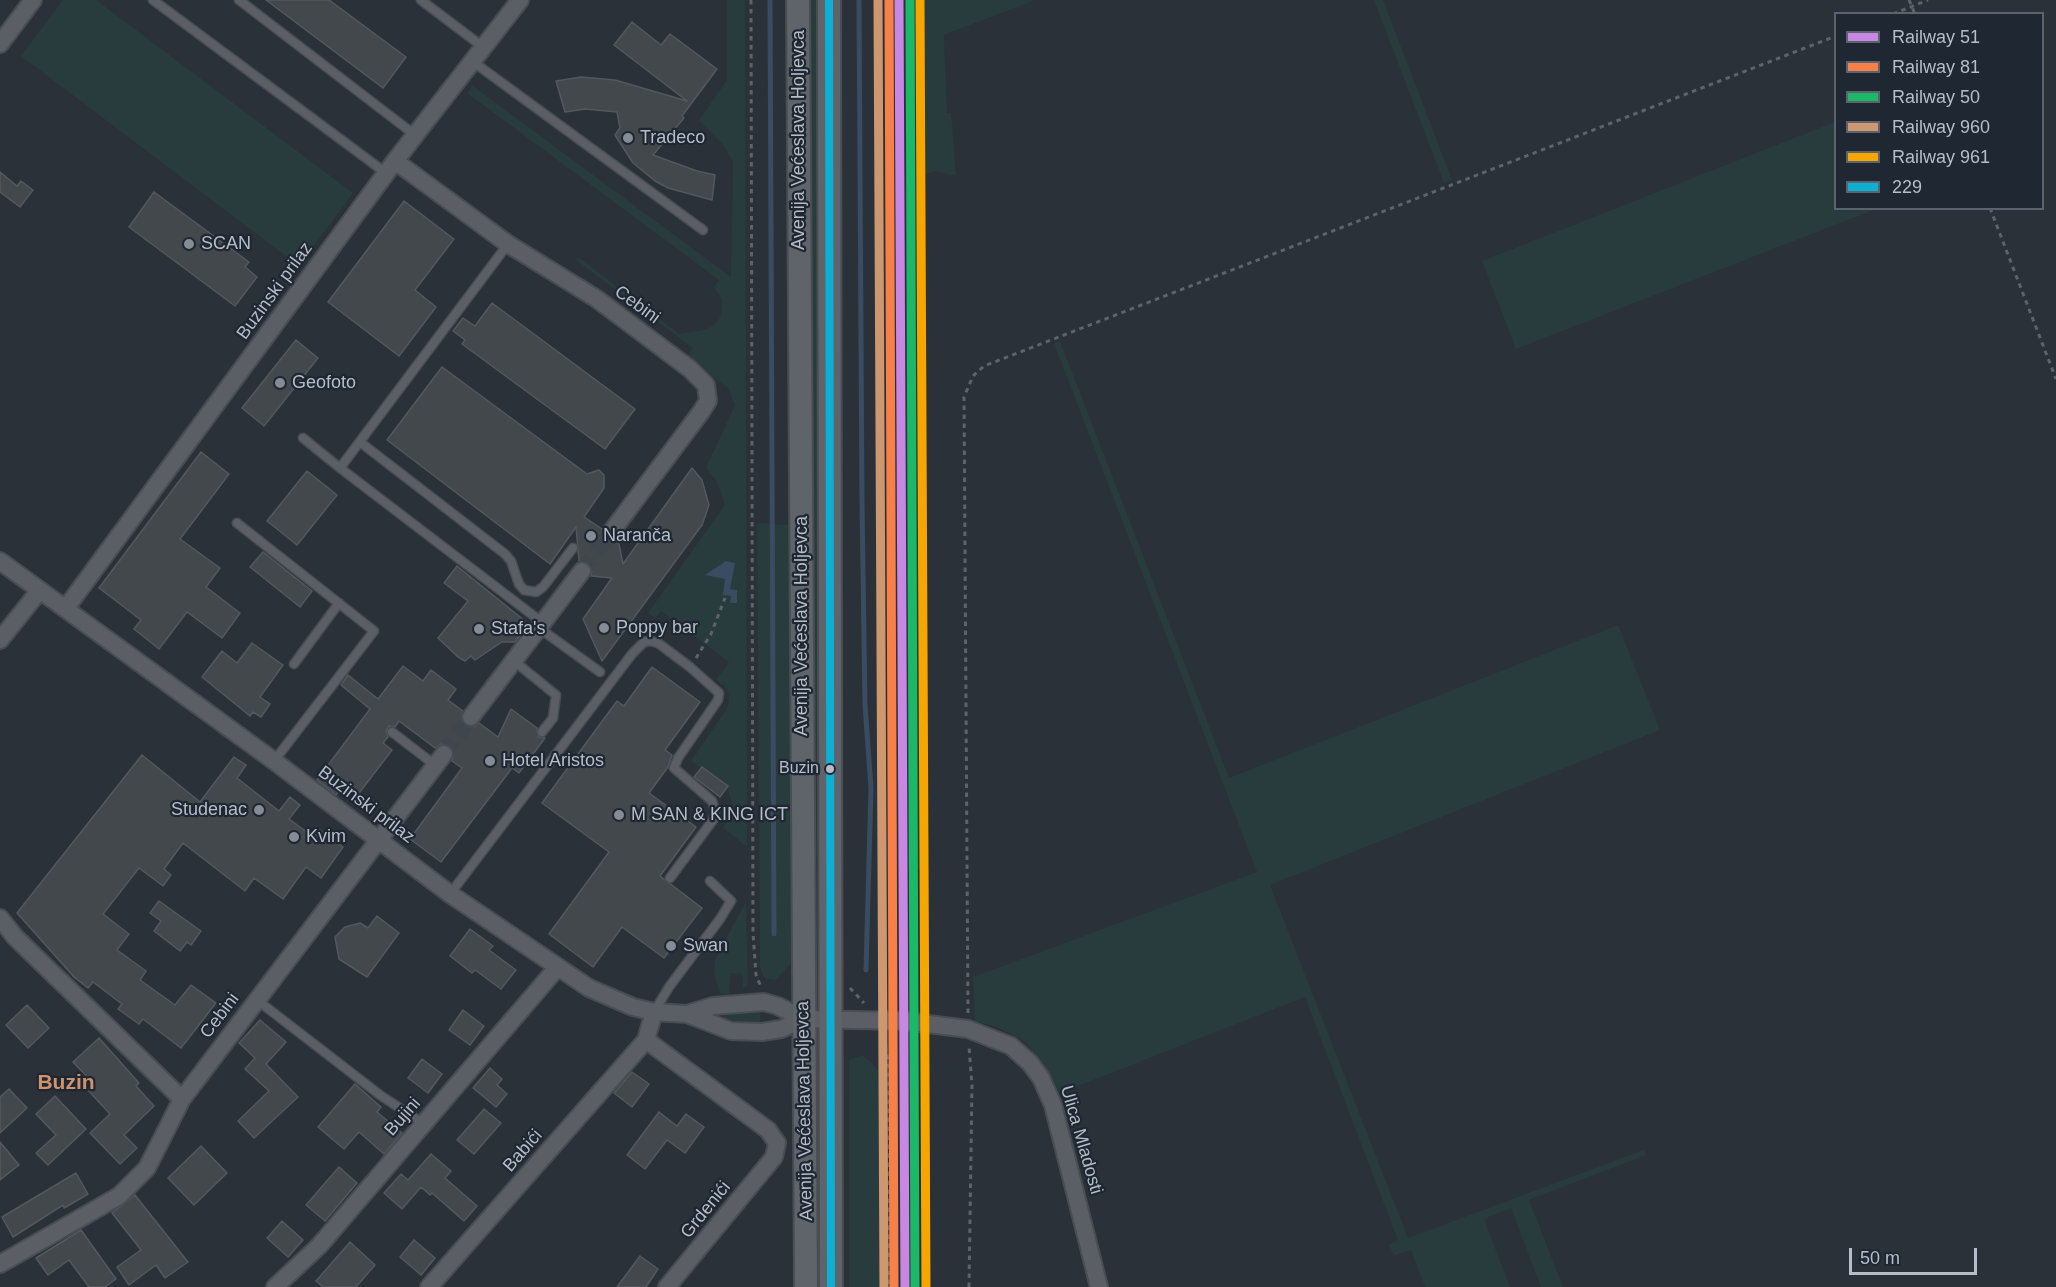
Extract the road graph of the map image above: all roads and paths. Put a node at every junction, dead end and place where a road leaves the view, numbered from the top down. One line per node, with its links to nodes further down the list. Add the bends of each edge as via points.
1 (33, 0): 15 (street)
2 (153, 0): 19 (lane)
3 (239, 0): 18 (lane)
4 (421, 0): 16 (lane)
5 (520, 0): 16 (street, Buzinski prilaz)
6 (751, 0): 54 (path, via 753,933 756,975)
7 (798, 0): 58 (main road, Avenija Većeslava Holjevca)
8 (829, 0): 59 (main road, Avenija Većeslava Holjevca)
9 (1910, 0): 11 (path)
10 (1928, 0): 11 (path)
11 (1912, 6): 12 (path); 13 (path)
12 (1898, 12)
13 (1914, 12)
14 (1834, 37): 61 (path, via 984,366 973,376 964,397)
15 (0, 44)
16 (483, 47): 17 (street, Buzinski prilaz)
17 (472, 61): 18 (street, Buzinski prilaz); 21 (lane)
18 (415, 135): 19 (street, Buzinski prilaz)
19 (390, 167): 22 (street, Cebini); 35 (street, Buzinski prilaz)
20 (1991, 210): 23 (path)
21 (703, 230)
22 (508, 244): 25 (lane); 28 (street, Cebini, via 597,300 706,385 708,401 701,412)
23 (2056, 379)
24 (303, 438): 26 (lane)
25 (360, 442): 26 (lane); 29 (lane, via 506,554 519,584 530,593 543,587)
26 (340, 468): 36 (lane)
27 (237, 523): 34 (lane)
28 (612, 531)
29 (573, 548)
30 (0, 561): 32 (street, Buzinski prilaz)
31 (582, 571): 36 (street)
32 (40, 590): 35 (street, Buzinski prilaz); 37 (street)
33 (725, 598): 40 (path, via 711,634)
34 (339, 603): 39 (lane); 45 (lane, via 374,631)
35 (66, 608): 45 (street, Buzinski prilaz)
36 (541, 625): 38 (street); 41 (lane)
37 (0, 640)
38 (514, 662): 42 (street); 44 (lane, via 556,695 553,718)
39 (294, 664)
40 (690, 667): 48 (lane, via 720,693 674,768 712,801 715,810 713,820); 50 (lane, via 658,643 644,642)
41 (600, 672)
42 (471, 717)
43 (392, 732): 46 (lane)
44 (542, 732)
45 (274, 760): 47 (street, Buzinski prilaz)
46 (440, 760): 47 (street, Cebini)
47 (378, 839): 50 (street, Buzinski prilaz); 55 (street, Cebini)
48 (670, 878)
49 (710, 881): 56 (lane, via 731,900)
50 (450, 894): 52 (street, Buzinski prilaz)
51 (0, 918): 63 (street)
52 (556, 969): 56 (street, Buzinski prilaz, via 610,998); 64 (street, Bujini)
53 (848, 979): 60 (path, via 849,988 866,1005 882,1012)
54 (762, 992)
55 (257, 1000): 63 (street, Cebini); 64 (lane)
56 (654, 1012): 57 (street, Buzinski prilaz); 62 (street)
57 (687, 1014): 58 (street, Buzinski prilaz, via 713,1006 764,1002); 58 (street, Buzinski prilaz, via 731,1031 781,1029)
58 (804, 1019): 59 (street, Ulica Mladosti); 69 (main road, Avenija Većeslava Holjevca)
59 (830, 1020): 60 (street, Ulica Mladosti); 70 (main road, Avenija Većeslava Holjevca)
60 (881, 1020): 61 (street, Ulica Mladosti); 71 (path, via 889,1068)
61 (968, 1029): 72 (path, via 972,1085); 73 (street, Ulica Mladosti, via 1011,1046 1030,1063 1048,1091)
62 (646, 1040): 67 (street, Babići); 68 (street, Grdenići, via 775,1136 777,1143 774,1157)
63 (182, 1099): 65 (street, Cebini, via 147,1168 119,1197)
64 (424, 1124): 66 (street, Bujini, via 319,1246)
65 (0, 1264)
66 (275, 1287)
67 (429, 1287)
68 (667, 1287)
69 (806, 1287)
70 (831, 1287)
71 (889, 1287)
72 (969, 1287)
73 (1099, 1287)

